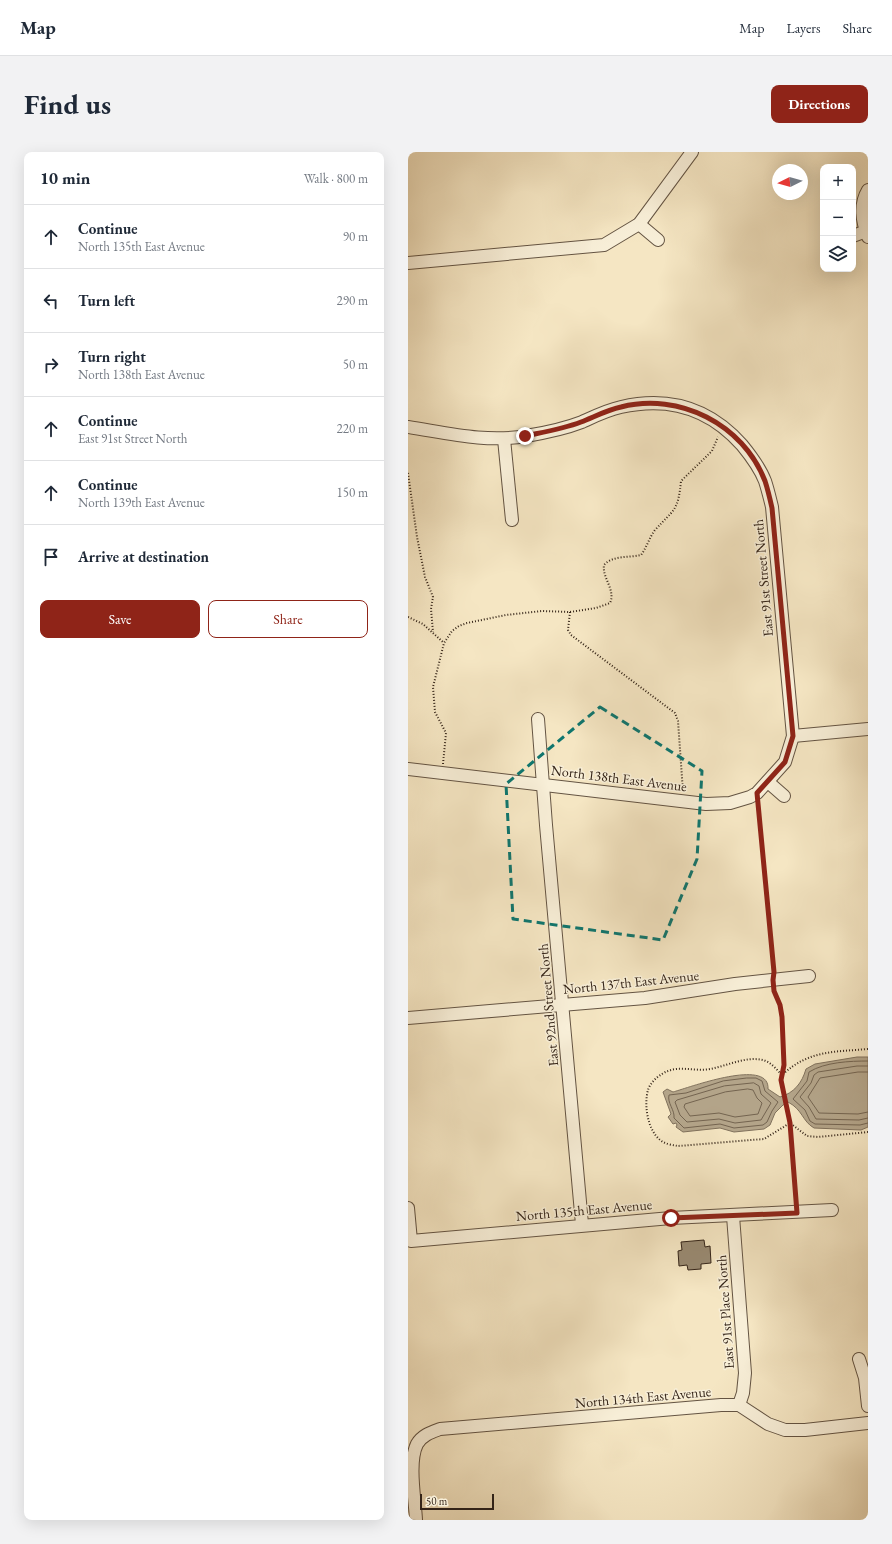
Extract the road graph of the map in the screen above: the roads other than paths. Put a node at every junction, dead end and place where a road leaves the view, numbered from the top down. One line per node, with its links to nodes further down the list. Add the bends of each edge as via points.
1 (692, 152): 4 (street)
2 (868, 190): 3 (street, via 863,198)
3 (858, 219): 5 (street)
4 (639, 224): 7 (street); 8 (street, via 604,245)
5 (867, 234): 6 (street)
6 (856, 236)
7 (658, 240)
8 (408, 263)
9 (408, 427): 10 (street)
10 (504, 439): 11 (street); 14 (street, East 91st Street North, via 545,432 621,407 645,403 689,409 725,427 751,456 764,480 772,508)
11 (512, 520)
12 (538, 719): 17 (street, East 92nd Street North)
13 (868, 729): 14 (street)
14 (793, 736): 16 (street, North 138th East Avenue, via 785,762)
15 (408, 769): 17 (street, North 138th East Avenue)
16 (768, 782): 17 (street, North 138th East Avenue, via 750,797 730,803 706,804); 18 (street)
17 (542, 784): 20 (street, East 92nd Street North)
18 (784, 796)
19 (809, 976): 20 (street, North 137th East Avenue, via 645,998)
20 (563, 1005): 21 (street, North 137th East Avenue); 25 (street, East 92nd Street North)
21 (408, 1018)
22 (408, 1208): 25 (street, North 135th East Avenue, via 411,1241)
23 (832, 1210): 24 (street, North 135th East Avenue)
24 (733, 1216): 25 (street, North 135th East Avenue); 27 (street, East 91st Place North, via 745,1373)
25 (582, 1224)
26 (859, 1359): 28 (street, via 866,1378)
27 (739, 1405): 29 (street, via 768,1424 785,1430); 30 (street, North 134th East Avenue, via 440,1429 417,1442 413,1451)
28 (868, 1406)
29 (868, 1423)
30 (416, 1520)

